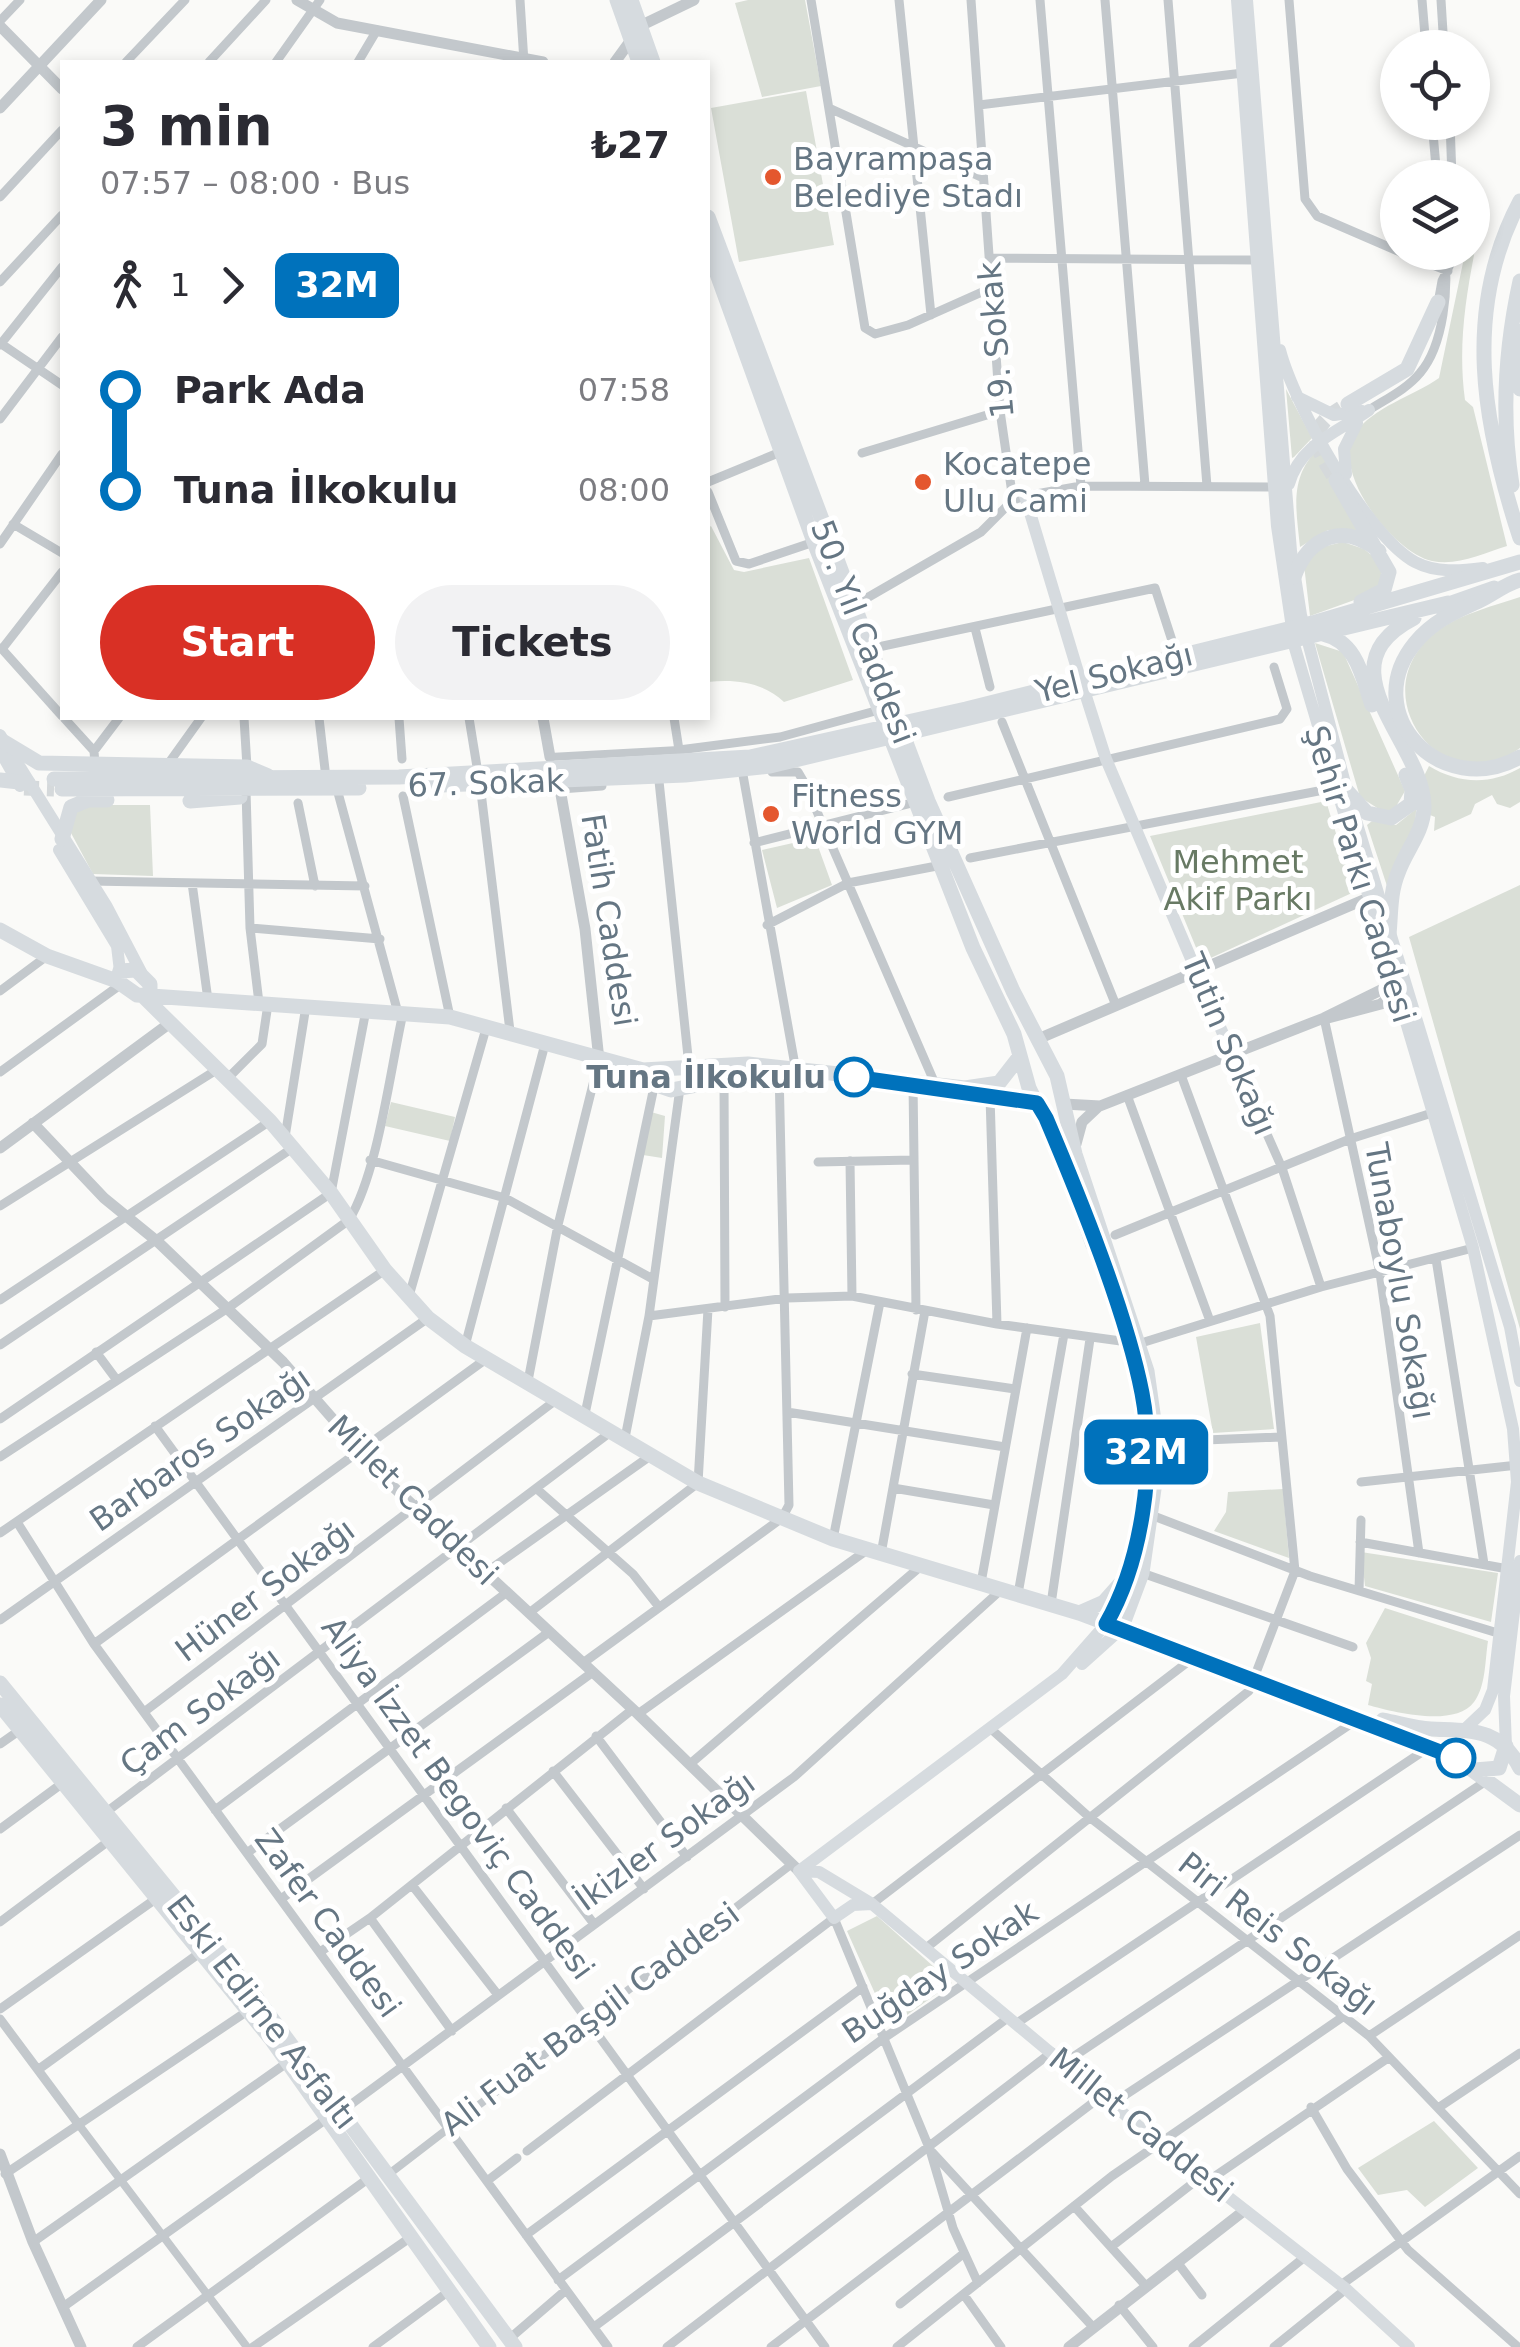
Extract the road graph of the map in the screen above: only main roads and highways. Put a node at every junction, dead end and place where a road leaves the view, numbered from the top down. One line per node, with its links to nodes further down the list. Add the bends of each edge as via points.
1 (617, 0): 5 (main road)
2 (632, 0): 5 (main road)
3 (1237, 0): 42 (main road, Şehir Parkı Caddesi, via 1291,630)
4 (1248, 0): 15 (main road, Şehir Parkı Caddesi)
5 (636, 33): 6 (main road); 7 (main road)
6 (639, 60)
7 (652, 60)
8 (1520, 201): 24 (main road, via 1492,265 1483,337 1490,436)
9 (710, 222): 50 (main road, 50. Yıl Caddesi, via 869,648 975,911)
10 (710, 261): 13 (main road, 50. Yıl Caddesi)
11 (1520, 281): 24 (main road, via 1504,389)
12 (1520, 292): 16 (main road)
13 (715, 294): 52 (main road, 50. Yıl Caddesi)
14 (1439, 309): 18 (main road, via 1406,369)
15 (1272, 316): 17 (main road); 23 (main road, Şehir Parkı Caddesi)
16 (1520, 389)
17 (1293, 395): 19 (main road, via 1334,415); 20 (main road)
18 (1348, 404)
19 (1369, 410): 20 (main road); 21 (main road, via 1347,438)
20 (1320, 440): 21 (main road); 23 (main road, via 1293,472)
21 (1342, 481): 25 (main road); 26 (main road, via 1384,535 1418,563 1448,571)
22 (1019, 498): 32 (main road, 19. Sokak)
23 (1288, 504): 27 (main road, Şehir Parkı Caddesi)
24 (1520, 535)
25 (1383, 555): 27 (main road, via 1350,536 1324,537 1304,552); 30 (main road, via 1389,572 1384,590)
26 (1520, 562): 30 (main road)
27 (1294, 577): 42 (main road, Şehir Parkı Caddesi)
28 (1513, 582): 29 (main road); 35 (main road, via 1429,628 1406,658 1397,693 1412,738 1441,763 1471,771)
29 (1448, 604): 30 (main road); 45 (main road, via 1396,627 1376,660 1386,716 1423,794 1418,834 1397,874)
30 (1318, 628): 31 (main road, Yel Sokağı); 42 (main road, via 1354,656 1412,798 1404,813 1380,818)
31 (1261, 642): 32 (main road, Yel Sokağı); 32 (main road, Yel Sokağı, via 1177,656)
32 (1083, 687): 33 (main road, Yel Sokağı); 51 (main road, Tutin Sokağı, via 1106,759)
33 (913, 727): 39 (main road, 67. Sokak, via 790,762 733,769)
34 (1, 743): 36 (main road, via 39,763 94,758 247,767); 38 (main road)
35 (1520, 757)
36 (276, 779): 39 (main road, 67. Sokak); 41 (main road, 67. Sokak, via 54,784)
37 (0, 780): 38 (main road)
38 (23, 784): 40 (main road); 43 (main road); 47 (main road, via 117,946)
39 (332, 784): 41 (main road, 67. Sokak)
40 (0, 788)
41 (246, 790): 43 (main road, via 237,801 78,802 68,811)
42 (1340, 790): 45 (main road, Şehir Parkı Caddesi); 48 (main road, Şehir Parkı Caddesi)
43 (62, 839): 46 (main road)
44 (0, 930): 47 (main road, via 46,956)
45 (1389, 934): 48 (main road, Şehir Parkı Caddesi)
46 (141, 972): 47 (main road); 49 (main road, via 151,988)
47 (119, 979): 49 (main road)
48 (1400, 990): 62 (main road, Şehir Parkı Caddesi, via 1510,1327); 63 (main road, Şehir Parkı Caddesi, via 1473,1248)
49 (146, 996): 53 (main road, via 450,1017); 66 (main road, via 289,1142 428,1318 465,1346 698,1484 832,1539)
50 (1038, 1039): 52 (main road, via 1028,1042); 60 (main road, 50. Yıl Caddesi)
51 (1232, 1055)
52 (1020, 1058): 57 (main road, via 999,1083); 59 (main road, 50. Yıl Caddesi)
53 (598, 1060): 55 (main road); 58 (main road)
54 (689, 1066): 55 (main road); 56 (main road); 58 (main road, via 693,1079)
55 (671, 1069): 58 (main road)
56 (788, 1070): 57 (main road); 58 (main road)
57 (936, 1086): 59 (main road)
58 (673, 1088)
59 (1037, 1103): 60 (main road); 61 (main road)
60 (1064, 1104): 61 (main road)
61 (1133, 1342): 65 (main road, via 1146,1447); 65 (main road, via 1147,1371 1158,1442 1151,1515)
62 (1520, 1381)
63 (1518, 1464): 64 (main road, Şehir Parkı Caddesi)
64 (1514, 1565): 68 (main road, Şehir Parkı Caddesi)
65 (1135, 1573): 66 (main road, via 1104,1602); 67 (main road)
66 (1080, 1613): 67 (main road)
67 (1113, 1627): 71 (main road); 78 (main road, Ali Fuat Başgil Caddesi, via 1094,1656)
68 (1506, 1635): 72 (main road, Şehir Parkı Caddesi, via 1490,1700); 73 (main road, Şehir Parkı Caddesi)
69 (0, 1683): 77 (main road, Eski Edirne Asfaltı)
70 (0, 1705): 77 (main road, Eski Edirne Asfaltı)
71 (1359, 1718): 72 (main road); 75 (main road)
72 (1467, 1727): 73 (main road); 75 (main road, via 1458,1737)
73 (1506, 1746): 74 (main road); 75 (main road, via 1499,1768)
74 (1520, 1768)
75 (1474, 1770): 76 (main road)
76 (1520, 1805)
77 (110, 1826): 84 (main road, Eski Edirne Asfaltı, via 255,1996); 84 (main road, Eski Edirne Asfaltı, via 156,1898)
78 (831, 1846): 79 (main road, Ali Fuat Başgil Caddesi); 80 (main road)
79 (796, 1868): 80 (main road, Millet Caddesi); 83 (main road)
80 (826, 1876): 81 (main road, Millet Caddesi)
81 (849, 1888): 82 (main road, Millet Caddesi); 83 (main road)
82 (872, 1904): 83 (main road); 88 (main road, Millet Caddesi, via 1158,2143 1344,2287)
83 (839, 1914)
84 (335, 2114): 85 (main road, Eski Edirne Asfaltı, via 388,2174); 86 (main road, Eski Edirne Asfaltı, via 369,2178)
85 (470, 2290): 86 (main road); 87 (main road, Eski Edirne Asfaltı)
86 (449, 2291): 89 (main road, Eski Edirne Asfaltı)
87 (510, 2344)
88 (1403, 2345)
89 (486, 2346)

